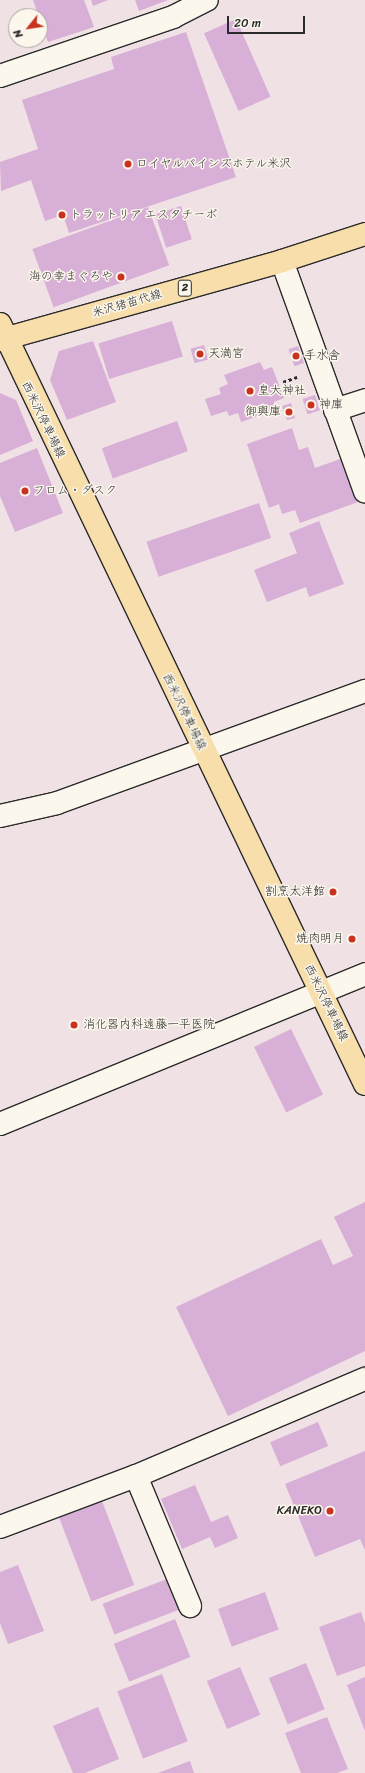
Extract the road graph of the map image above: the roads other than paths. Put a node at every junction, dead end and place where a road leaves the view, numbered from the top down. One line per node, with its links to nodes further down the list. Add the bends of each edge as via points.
1 (207, 0): 2 (street, via 173,17)
2 (0, 76)
3 (365, 234): 4 (main road, 米沢猪苗代線 / 2)
4 (282, 261): 5 (main road, 米沢猪苗代線 / 2); 7 (street)
5 (1, 334): 10 (main road, 西米沢停車場線)
6 (365, 400): 7 (street)
7 (335, 410): 8 (street)
8 (365, 492)
9 (365, 691): 10 (street)
10 (203, 752): 11 (street, via 57,803); 13 (main road, 西米沢停車場線)
11 (0, 816)
12 (365, 974): 13 (street)
13 (321, 992): 14 (main road, 西米沢停車場線); 15 (street)
14 (365, 1084)
15 (0, 1124)
16 (365, 1379): 17 (street)
17 (136, 1476): 18 (street); 19 (street)
18 (0, 1527)
19 (190, 1606)

